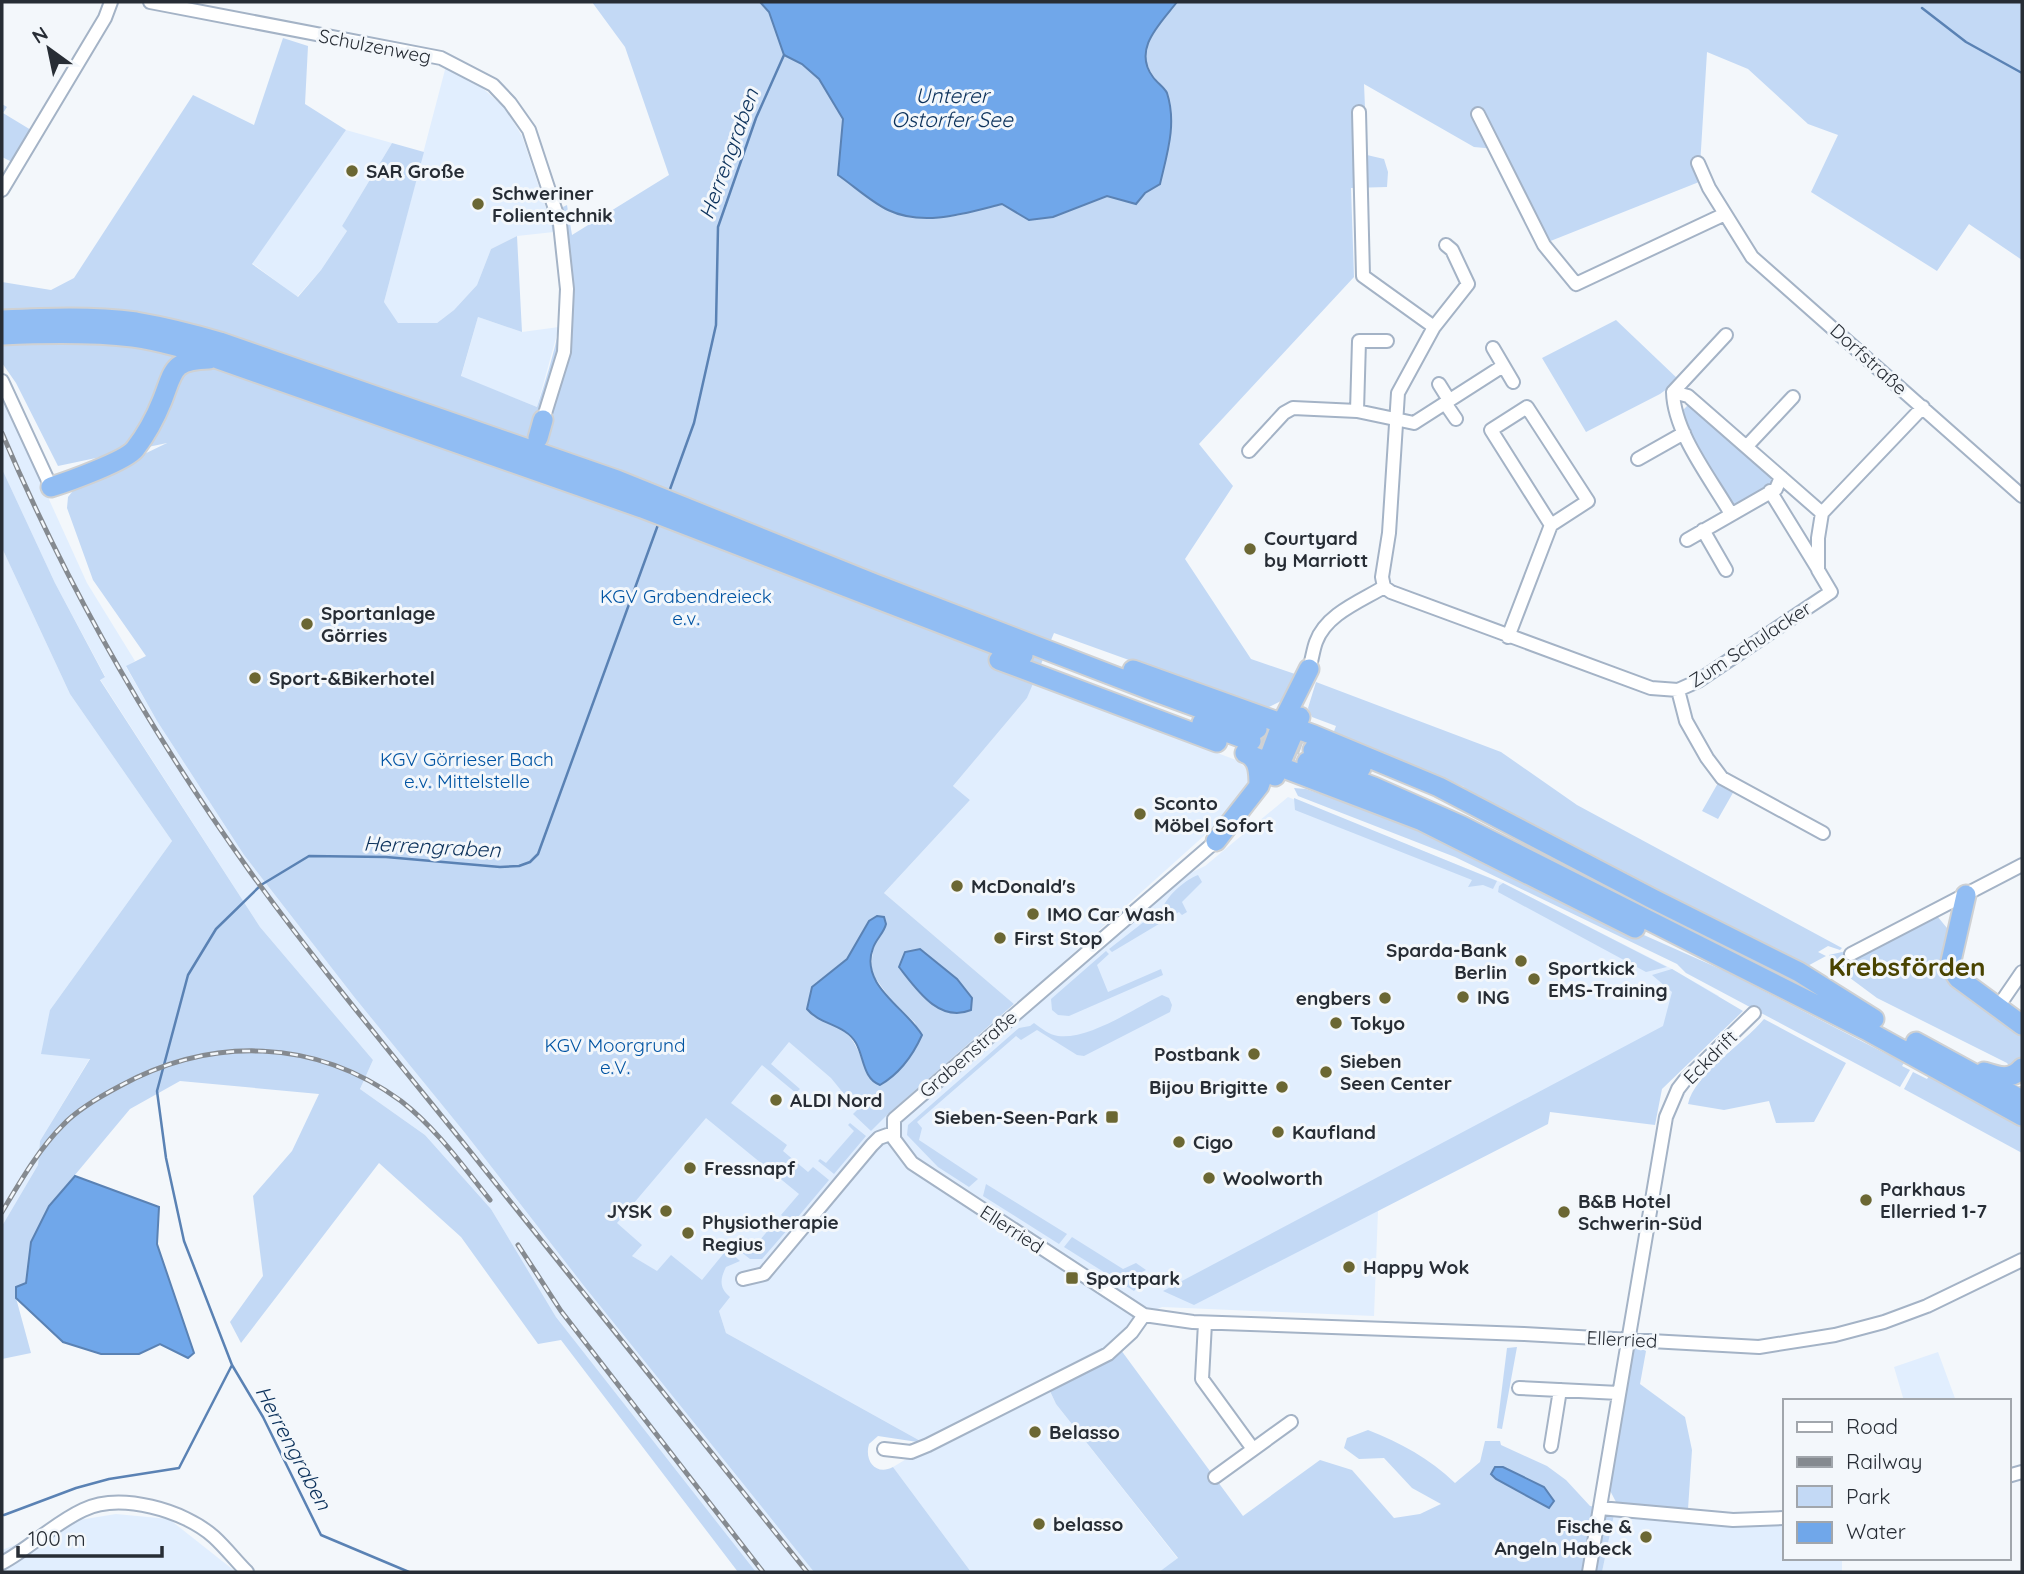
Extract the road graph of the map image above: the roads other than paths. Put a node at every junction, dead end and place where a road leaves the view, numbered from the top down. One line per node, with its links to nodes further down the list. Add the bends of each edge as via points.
1 (111, 2): 6 (street)
2 (155, 2): 28 (street, Schulzenweg, via 441,58 493,85 510,103 534,142 560,223 567,289 564,352)
3 (1359, 111): 9 (street, via 1368,173 1363,276)
4 (1478, 114): 7 (street, via 1544,245 1576,284)
5 (1698, 163): 7 (street, Dorfstraße)
6 (2, 190)
7 (1725, 214): 24 (street, Dorfstraße, via 1752,257)
8 (1446, 245): 9 (street, via 1468,284)
9 (1434, 327): 27 (street, via 1398,393)
10 (9, 328): 12 (highway); 30 (highway, via 76,318 178,330)
11 (1726, 335): 21 (street)
12 (134, 337): 15 (highway); 17 (highway, via 164,356)
13 (1387, 341): 25 (street, via 1359,341)
14 (1493, 348): 16 (street)
15 (218, 359): 17 (highway, via 190,360); 39 (highway)
16 (1503, 366): 19 (street); 23 (street)
17 (172, 372): 36 (highway, via 162,402 134,451)
18 (2, 381): 36 (street)
19 (1513, 382)
20 (1439, 384): 23 (street)
21 (1673, 392): 29 (street, via 1675,413); 31 (street, via 1688,396)
22 (1793, 397): 31 (street)
23 (1447, 402): 26 (street); 27 (street, via 1414,422)
24 (1923, 407): 38 (street, Dorfstraße); 40 (street)
25 (1357, 411): 27 (street); 32 (street, via 1293,408)
26 (1456, 419)
27 (1396, 421): 48 (street)
28 (541, 429): 30 (highway); 35 (highway, via 554,453)
29 (1684, 433): 33 (street); 41 (street)
30 (515, 443): 35 (highway)
31 (1747, 446): 34 (street)
32 (1250, 451)
33 (1638, 459)
34 (1781, 477): 37 (street); 40 (street)
35 (617, 480): 39 (highway)
36 (51, 487)
37 (1770, 491): 41 (street); 47 (street)
38 (2022, 496)
39 (645, 500): 45 (highway)
40 (1822, 513): 47 (street)
41 (1731, 514): 43 (street)
42 (1551, 525): 42 (street, via 1491,430 1527,407 1588,501); 49 (street)
43 (1703, 530): 44 (street); 46 (street)
44 (1687, 540)
45 (753, 543): 52 (highway); 52 (highway, via 796,576 983,654)
46 (1726, 570)
47 (1818, 570): 51 (street, Zum Schulacker, via 1831,592)
48 (1384, 587): 49 (street, Zum Schulacker); 50 (street, via 1324,627)
49 (1508, 637): 51 (street, Zum Schulacker, via 1651,688)
50 (1310, 669): 52 (highway)
51 (1678, 690): 54 (street, via 1686,721 1722,778)
52 (1283, 742): 53 (highway); 53 (highway, via 1258,766); 62 (highway); 62 (highway, via 1439,787 1799,972)
53 (1264, 788): 55 (highway)
54 (1823, 833)
55 (1216, 841): 68 (street, Grabenstraße, via 894,1119)
56 (2022, 865): 57 (street)
57 (1966, 895): 58 (street); 60 (highway, via 1952,969)
58 (1851, 954)
59 (2021, 975): 60 (street)
60 (1998, 1007): 63 (highway)
61 (1754, 1013): 73 (street, Eckdrift, via 1685,1080 1666,1117)
62 (1870, 1025): 64 (highway); 67 (highway)
63 (2022, 1025)
64 (1953, 1062): 65 (highway, via 2001,1078 2016,1075); 66 (highway)
65 (2022, 1068)
66 (2022, 1100)
67 (2022, 1116)
68 (893, 1133): 70 (street, Grabenstraße, via 872,1144 764,1274); 71 (street, Ellerried, via 912,1163)
69 (2022, 1260): 73 (street, Ellerried, via 1927,1306 1835,1335 1759,1347)
70 (743, 1279)
71 (1144, 1315): 72 (street, Ellerried); 79 (street, via 1108,1354 928,1445 911,1452)
72 (1205, 1323): 73 (street, Ellerried); 80 (street, via 1202,1379)
73 (1629, 1339): 76 (street, Eckdrift)
74 (1519, 1388): 75 (street)
75 (1560, 1390): 76 (street); 78 (street)
76 (1619, 1393): 82 (street, Eckdrift)
77 (1291, 1422): 80 (street)
78 (1551, 1446)
79 (884, 1449)
80 (1254, 1449): 81 (street)
81 (1215, 1477)
82 (1600, 1508): 83 (street, via 1733,1520); 86 (street, Eckdrift)
83 (1783, 1518)
84 (2, 1563): 85 (street, via 85,1509 116,1502 175,1514 212,1535)
85 (247, 1572)
86 (1589, 1572)

